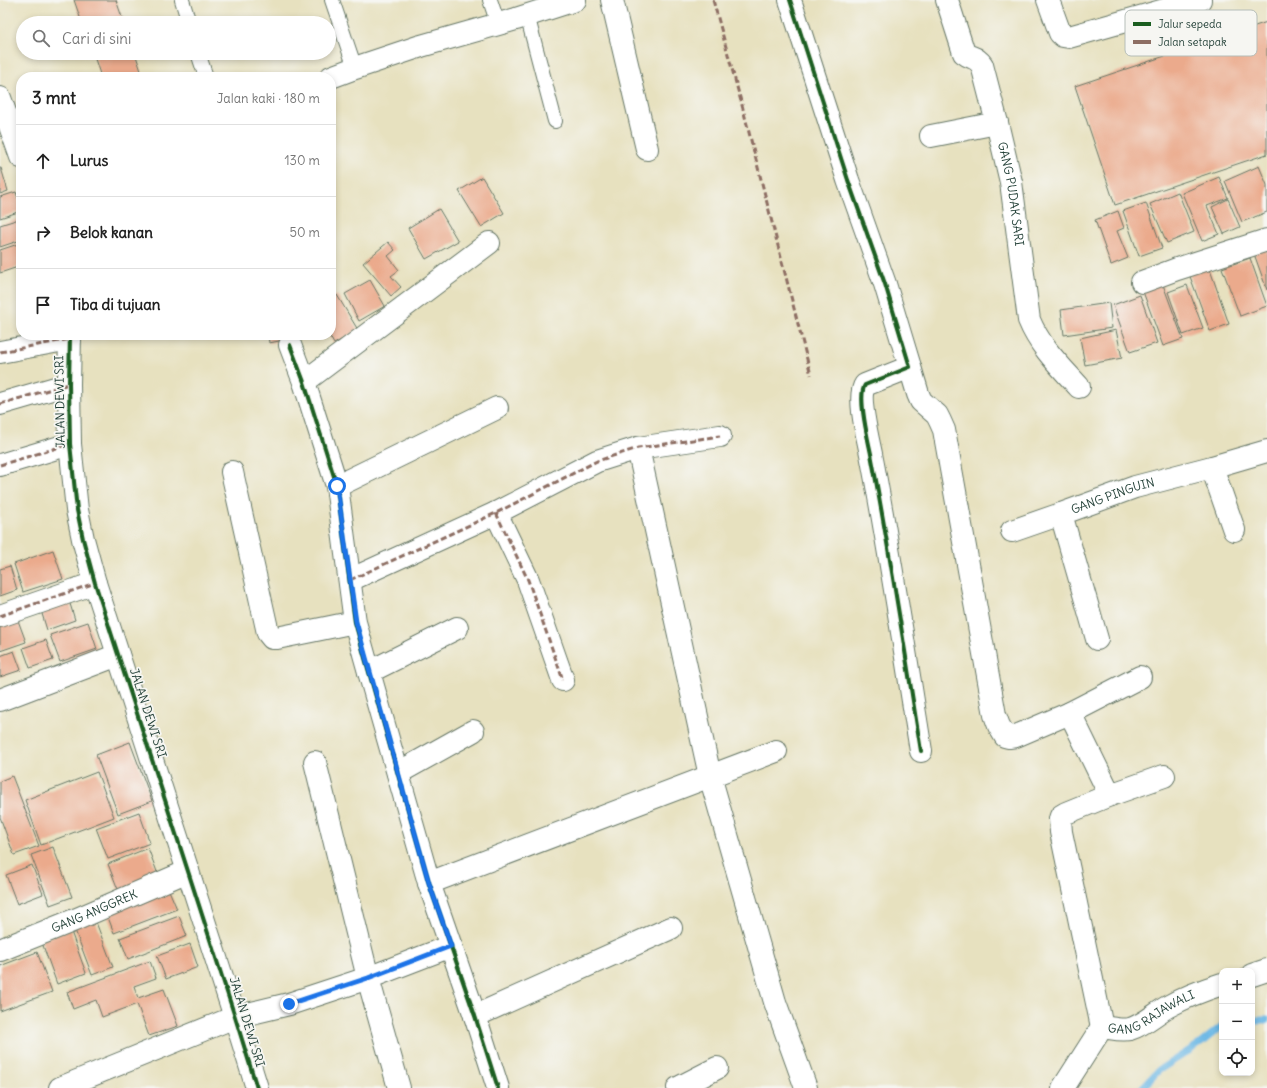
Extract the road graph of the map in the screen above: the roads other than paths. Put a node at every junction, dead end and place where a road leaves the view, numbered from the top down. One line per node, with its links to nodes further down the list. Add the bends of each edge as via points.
1 (182, 0): 12 (lane)
2 (332, 0): 16 (lane)
3 (490, 0): 14 (lane)
4 (575, 0): 11 (street)
5 (612, 0): 24 (street)
6 (790, 0): 32 (street, via 848,180 885,284)
7 (946, 0): 21 (street, GANG PUDAK SARI, via 964,53 975,57 982,64)
8 (1048, 0): 13 (street, via 1060,33 1064,36 1069,37)
9 (1200, 0): 10 (street)
10 (1165, 10)
11 (527, 15): 14 (street); 20 (lane)
12 (187, 16)
13 (1125, 21)
14 (498, 24): 16 (street)
15 (200, 60): 17 (lane)
16 (355, 68): 18 (street)
17 (204, 72)
18 (336, 75)
19 (0, 98): 23 (street)
20 (555, 121)
21 (997, 123): 22 (street); 35 (street, GANG PUDAK SARI, via 1011,182 1034,333)
22 (931, 136)
23 (16, 143)
24 (647, 149)
25 (1267, 240): 27 (street)
26 (489, 243): 33 (street)
27 (1142, 282)
28 (56, 340): 31 (street)
29 (70, 340): 34 (street, JALAN DEWI SRI)
30 (290, 345): 33 (street)
31 (0, 352)
32 (910, 367): 61 (street, via 921,401 937,415 944,430 999,726 1005,736 1010,738); 64 (street, via 865,385 862,398)
33 (304, 382): 45 (street)
34 (68, 384): 36 (street); 39 (street, JALAN DEWI SRI)
35 (1079, 388)
36 (0, 404)
37 (497, 408): 45 (street)
38 (720, 436): 40 (street)
39 (70, 444): 42 (street); 51 (street, JALAN DEWI SRI, via 77,510)
40 (638, 448): 46 (street, via 596,461); 67 (street)
41 (1267, 451): 43 (street, GANG PINGUIN)
42 (0, 465)
43 (1212, 467): 47 (street, GANG PINGUIN, via 1135,487); 48 (street)
44 (232, 472): 53 (street, via 268,633 272,638)
45 (337, 486): 50 (street)
46 (496, 513): 50 (street); 59 (street, via 528,580)
47 (1061, 514): 49 (street); 55 (street, GANG PINGUIN)
48 (1234, 530)
49 (1012, 531)
50 (350, 580): 53 (street)
51 (95, 583): 52 (street); 56 (street, JALAN DEWI SRI)
52 (0, 616)
53 (356, 622): 57 (street)
54 (457, 628): 57 (street)
55 (1097, 639)
56 (118, 655): 60 (street); 70 (street, JALAN DEWI SRI)
57 (369, 672): 66 (street)
58 (1140, 677): 61 (street)
59 (563, 680)
60 (0, 700)
61 (1070, 713): 69 (street)
62 (473, 731): 66 (street)
63 (776, 751): 67 (street)
64 (921, 751)
65 (315, 762): 77 (street)
66 (398, 773): 71 (street)
67 (710, 776): 71 (street); 88 (street, via 775,1002)
68 (1164, 776): 69 (street)
69 (1110, 795): 81 (street, via 1066,813 1060,819)
70 (188, 871): 74 (street, GANG ANGGREK); 80 (street, JALAN DEWI SRI)
71 (429, 883): 73 (street)
72 (671, 928): 79 (street)
73 (451, 946): 77 (street); 79 (street)
74 (0, 950)
75 (1267, 970): 76 (street)
76 (1255, 974)
77 (368, 978): 80 (street, via 289,1004); 85 (street)
78 (1219, 985): 81 (street, GANG RAJAWALI, via 1186,997 1139,1026 1118,1030)
79 (475, 1016): 86 (street)
80 (235, 1017): 83 (street); 84 (street, JALAN DEWI SRI)
81 (1102, 1027): 89 (street, GANG RAJAWALI)
82 (717, 1068): 87 (street)
83 (60, 1088)
84 (257, 1088)
85 (399, 1088)
86 (498, 1088)
87 (678, 1088)
88 (806, 1088)
89 (1063, 1088)

